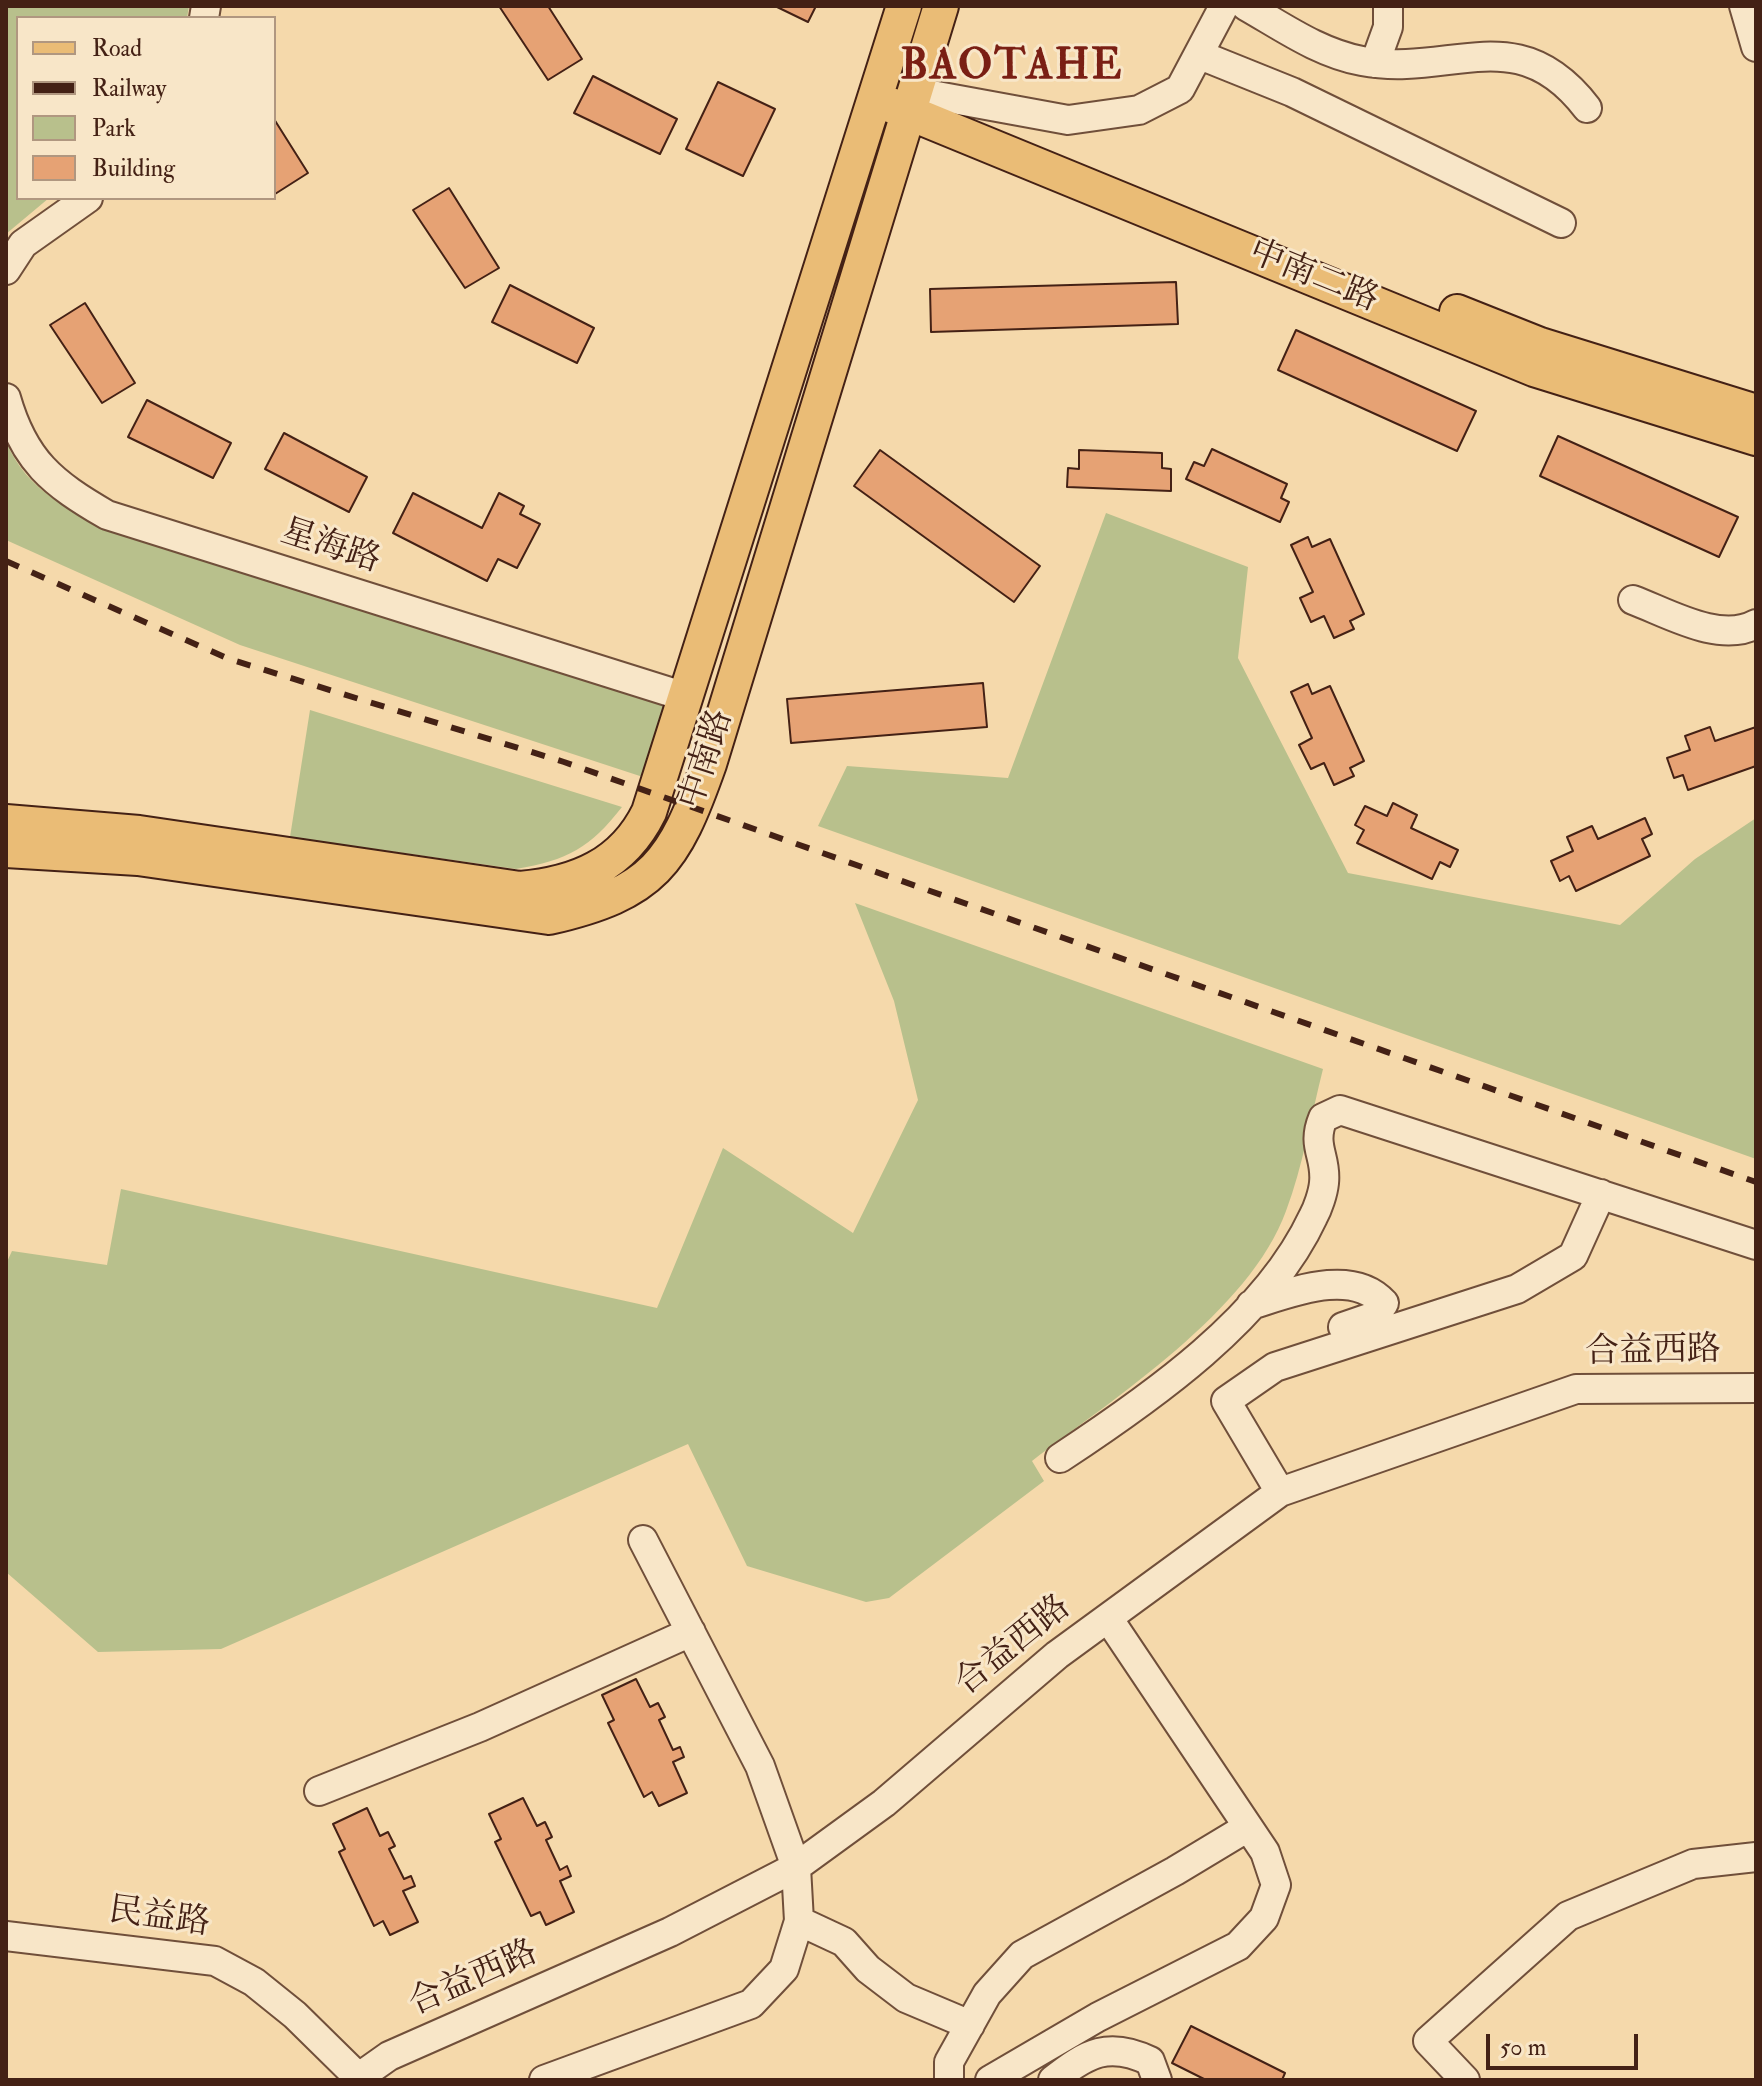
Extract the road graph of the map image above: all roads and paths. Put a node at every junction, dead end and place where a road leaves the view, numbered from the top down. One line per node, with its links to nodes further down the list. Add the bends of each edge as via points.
1 (904, 6): 10 (main road, 中南路)
2 (941, 6): 11 (main road, 中南路)
3 (1224, 6): 8 (street)
4 (1246, 6): 9 (street, via 1328,52)
5 (1388, 6): 9 (street, via 1388,27)
6 (1744, 6): 7 (street)
7 (1756, 47)
8 (1200, 55): 11 (street, via 1180,89 1139,110 1068,120); 14 (street, via 1292,92)
9 (1375, 63): 12 (street, via 1400,66 1489,55 1538,63 1567,83)
10 (879, 90): 11 (main road, 中南二路); 21 (main road, 中南路)
11 (912, 102): 17 (main road, 中南二路, via 1540,345); 18 (main road, 中南二路, via 1534,369); 23 (main road, 中南路, via 686,827 664,862 632,890 594,907 549,917 138,858)
12 (1587, 108)
13 (85, 200): 15 (street, via 23,244)
14 (1561, 223)
15 (6, 270)
16 (6, 398): 21 (street, 星海路, via 16,433 37,466 65,491 107,515)
17 (1756, 412)
18 (1756, 438)
19 (1633, 600): 20 (street, via 1714,629 1734,632)
20 (1756, 624)
21 (686, 697): 22 (main road, 中南路, via 639,834 606,864 553,886 520,889 466,883 139,833)
22 (6, 822)
23 (6, 850)
24 (1601, 1194): 25 (street); 26 (street, via 1340,1110 1323,1118 1316,1135 1324,1182 1314,1216 1283,1268); 27 (street, via 1573,1256 1517,1289)
25 (1756, 1245)
26 (1251, 1305): 27 (street, via 1311,1287 1346,1285 1374,1292 1384,1303 1375,1316 1346,1325 1335,1336); 29 (street, via 1136,1408)
27 (1335, 1347): 30 (street, via 1275,1367 1226,1401)
28 (1756, 1388): 30 (street, 合益西路, via 1576,1389)
29 (1060, 1458)
30 (1280, 1492): 32 (street, 合益西路)
31 (643, 1540): 33 (street)
32 (1108, 1618): 35 (street); 37 (street, 合益西路, via 884,1803)
33 (691, 1632): 34 (street, via 480,1727); 37 (street, via 760,1766)
34 (319, 1791)
35 (1248, 1827): 40 (street, via 1022,1955 987,1994); 44 (street, via 1265,1852 1276,1885 1264,1918 1238,1946 1098,2017)
36 (1756, 1857): 47 (street, via 1693,1864 1568,1916 1428,2041)
37 (796, 1867): 38 (street); 41 (street, 合益西路, via 670,1932 389,2056)
38 (799, 1921): 40 (street, via 844,1942 906,1998); 42 (street, via 784,1969 751,2004)
39 (6, 1936): 41 (street, 民益路, via 215,1961 254,1982 295,2015)
40 (970, 2025): 43 (street, via 949,2062)
41 (356, 2078)
42 (544, 2080)
43 (949, 2080)
44 (990, 2080)
45 (1053, 2080): 46 (street, via 1082,2058 1125,2049 1150,2061)
46 (1157, 2080)
47 (1465, 2080)

